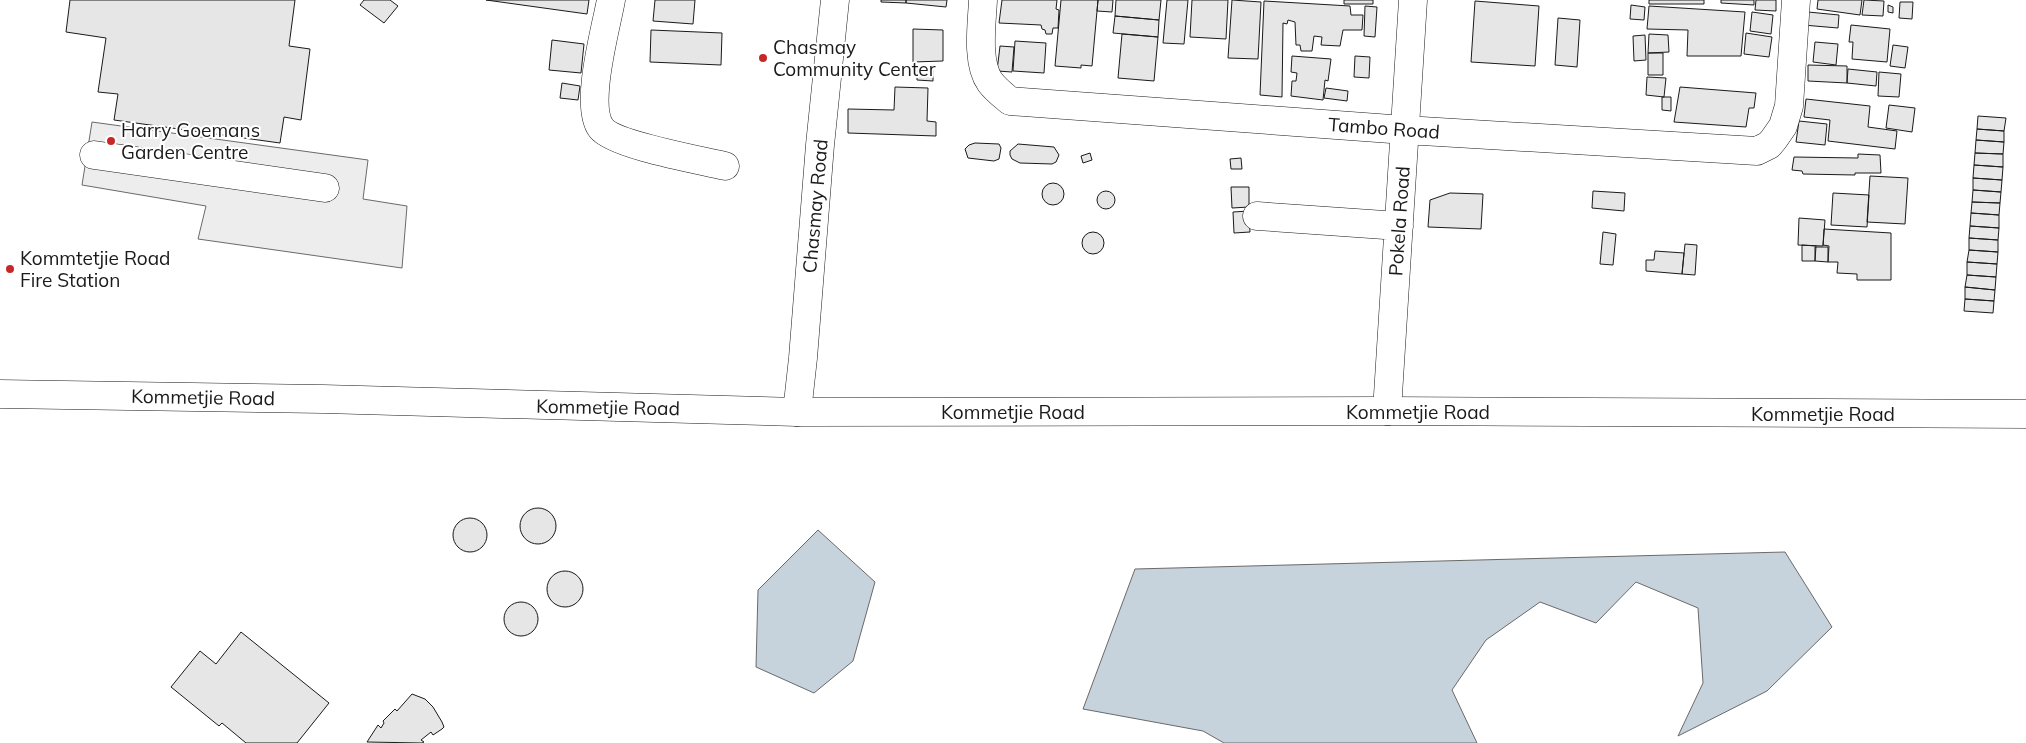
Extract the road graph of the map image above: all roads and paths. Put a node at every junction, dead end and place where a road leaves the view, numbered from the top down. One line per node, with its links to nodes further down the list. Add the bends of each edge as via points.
1 (611, 0): 8 (main road, via 594,91 596,120 600,127 610,136 632,143)
2 (835, 0): 13 (main road, Chasmay Road)
3 (983, 0): 6 (main road, Tambo Road, via 984,65 989,80 1010,101)
4 (1413, 0): 6 (main road, Pokela Road)
5 (1796, 0): 6 (main road, Tambo Road, via 1789,106 1774,139 1757,151)
6 (1405, 130): 11 (main road, Pokela Road)
7 (94, 155): 9 (main road)
8 (725, 166)
9 (325, 188)
10 (1257, 216): 11 (main road)
11 (1399, 226): 14 (main road, Pokela Road)
12 (0, 394): 13 (main road, Kommetjie Road, via 323,398)
13 (797, 412): 14 (main road, Kommetjie Road)
14 (1387, 412): 15 (main road, Kommetjie Road)
15 (2026, 414)

